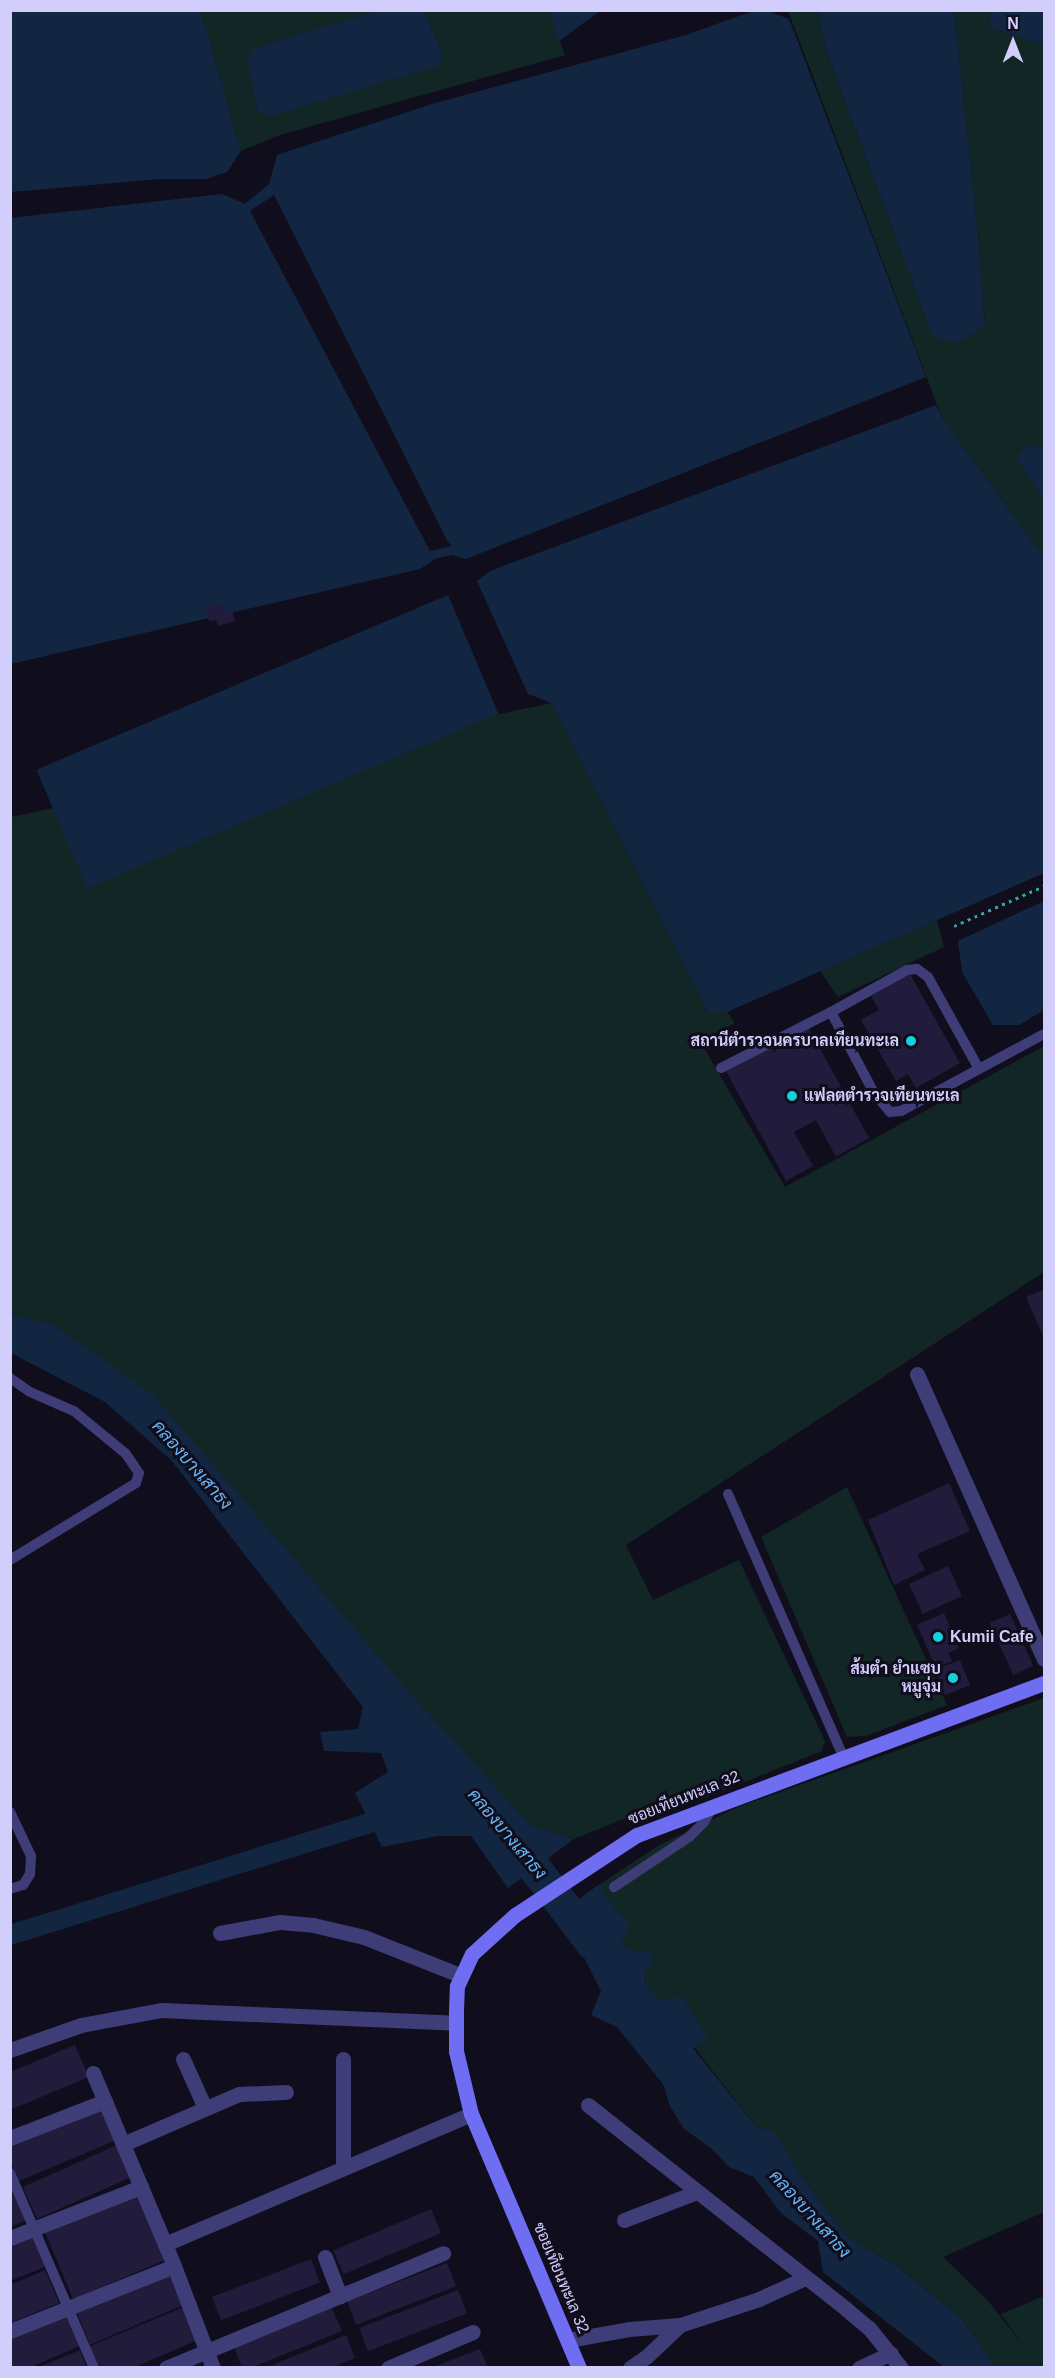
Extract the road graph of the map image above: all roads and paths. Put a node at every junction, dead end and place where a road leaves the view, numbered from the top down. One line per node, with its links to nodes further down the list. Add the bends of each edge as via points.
1 (1044, 886): 2 (path)
2 (954, 926)
3 (831, 1012): 5 (lane); 6 (lane, via 907,970 917,969 928,977); 6 (lane, via 874,1093 890,1112 901,1111)
4 (1044, 1034): 6 (lane)
5 (721, 1068)
6 (979, 1069)
7 (917, 1374): 11 (street)
8 (10, 1378): 10 (lane, via 74,1412 126,1454 139,1473 136,1483)
9 (728, 1494): 13 (lane)
10 (10, 1560)
11 (1044, 1659)
12 (1044, 1683): 13 (street, ซอยเทียนทะเล 32)
13 (843, 1756): 14 (street, ซอยเทียนทะเล 32)
14 (714, 1805): 16 (lane, via 689,1837); 19 (street, ซอยเทียนทะเล 32, via 637,1834 515,1915 472,1954)
15 (10, 1812): 17 (lane, via 31,1856 30,1874 23,1885)
16 (614, 1887)
17 (10, 1889)
18 (220, 1933): 19 (street, via 280,1922 313,1925 364,1937)
19 (462, 1976): 20 (street, ซอยเทียนทะเล 32, via 457,1986)
20 (456, 2023): 21 (street, via 162,2010 81,2025); 29 (street, ซอยเทียนทะเล 32, via 456,2051)
21 (10, 2050)
22 (183, 2059): 28 (street)
23 (343, 2060): 32 (street)
24 (93, 2073): 26 (street)
25 (286, 2092): 28 (street, via 239,2094)
26 (105, 2102): 30 (street); 31 (street)
27 (588, 2105): 35 (street)
28 (205, 2108): 31 (street)
29 (471, 2114): 32 (street); 49 (street, ซอยเทียนทะเล 32)
30 (10, 2138)
31 (123, 2144): 34 (street)
32 (343, 2168): 39 (street)
33 (10, 2173): 37 (lane)
34 (141, 2187): 37 (street); 39 (street)
35 (697, 2192): 36 (street); 43 (street)
36 (624, 2220)
37 (34, 2229): 38 (street); 45 (lane)
38 (10, 2238)
39 (165, 2244): 42 (street)
40 (443, 2253): 44 (street)
41 (325, 2257): 44 (street)
42 (174, 2266): 45 (street); 50 (street)
43 (805, 2278): 46 (street, via 759,2299); 51 (street, via 869,2328)
44 (340, 2296): 50 (street)
45 (67, 2308): 47 (street); 52 (lane)
46 (680, 2325): 49 (street); 57 (street)
47 (10, 2331)
48 (473, 2332): 55 (street)
49 (568, 2340): 56 (street, ซอยเทียนทะเล 32)
50 (207, 2351): 53 (street); 54 (street)
51 (891, 2353): 58 (street); 59 (street)
52 (94, 2367)
53 (166, 2367)
54 (213, 2367)
55 (388, 2367)
56 (579, 2367)
57 (630, 2367)
58 (859, 2367)
59 (901, 2367)

